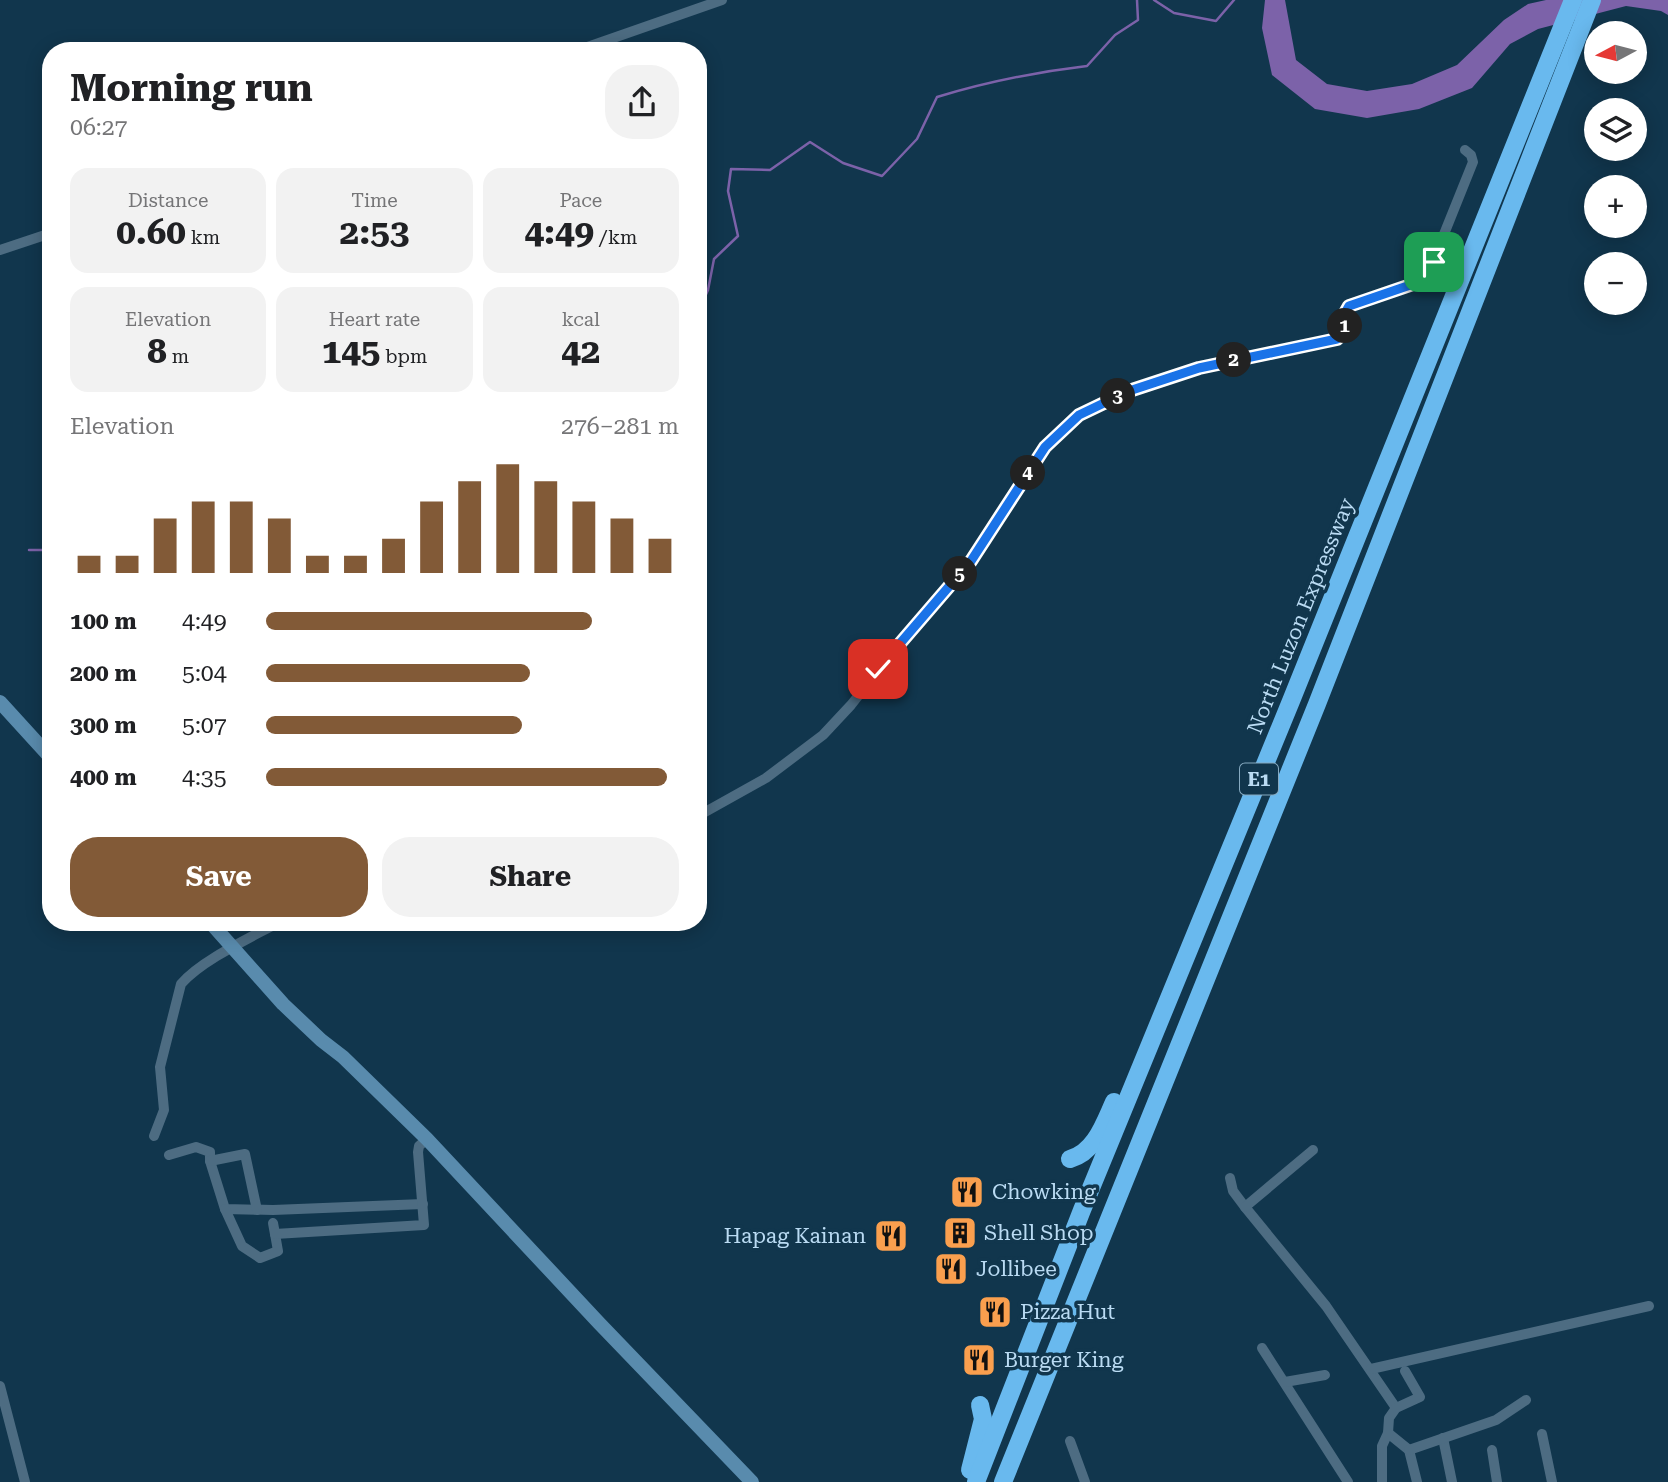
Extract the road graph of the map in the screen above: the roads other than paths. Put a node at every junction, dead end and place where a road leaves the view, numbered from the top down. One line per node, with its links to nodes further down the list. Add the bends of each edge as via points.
1 (722, 0): 4 (street)
2 (1573, 0): 11 (highway, North Luzon Expressway / E1)
3 (1592, 0): 48 (highway, E1, via 1317,704)
4 (602, 42)
5 (1465, 150): 10 (street, via 1473,162 1434,262 1422,281 1349,306 1344,332 1337,339 1199,368 1129,391 1079,415 1045,447 971,561 823,735 766,778)
6 (42, 236): 7 (street)
7 (0, 250)
8 (0, 702): 9 (street)
9 (42, 748)
10 (707, 812)
11 (1201, 919): 19 (highway, via 1170,973 1102,1128 1090,1148); 47 (highway, North Luzon Expressway / E1)
12 (218, 931): 14 (street)
13 (263, 931): 14 (street)
14 (232, 948): 15 (street, via 181,984 160,1067 164,1110); 16 (street, via 283,1004)
15 (154, 1136)
16 (427, 1139): 22 (street, via 418,1152); 45 (street)
17 (1313, 1150): 23 (street)
18 (169, 1155): 20 (street, via 202,1148 210,1152)
19 (1070, 1159)
20 (210, 1161): 24 (street); 25 (street, via 245,1154)
21 (1230, 1178): 23 (street)
22 (423, 1204): 25 (street); 27 (street, via 424,1224)
23 (1245, 1207): 30 (street)
24 (225, 1209): 25 (street); 27 (street, via 242,1246 260,1258 278,1251)
25 (257, 1210)
26 (272, 1223): 27 (street)
27 (275, 1234)
28 (1649, 1306): 30 (street)
29 (1262, 1348): 33 (street)
30 (1371, 1369): 37 (street)
31 (1405, 1371): 37 (street, via 1420,1397)
32 (1325, 1375): 33 (street)
33 (1285, 1382): 50 (street)
34 (0, 1385): 44 (street)
35 (1525, 1400): 40 (street, via 1496,1420)
36 (980, 1405): 46 (highway, via 982,1428)
37 (1396, 1408): 38 (street, via 1389,1418)
38 (1388, 1433): 42 (street); 51 (street, via 1382,1446)
39 (1542, 1434): 55 (street)
40 (1443, 1438): 42 (street); 53 (street)
41 (1070, 1441): 49 (street)
42 (1409, 1450): 52 (street)
43 (1492, 1450): 54 (street)
44 (25, 1482)
45 (752, 1482)
46 (965, 1482)
47 (976, 1482)
48 (1003, 1482)
49 (1085, 1482)
50 (1348, 1482)
51 (1382, 1482)
52 (1417, 1482)
53 (1452, 1482)
54 (1497, 1482)
55 (1552, 1482)

